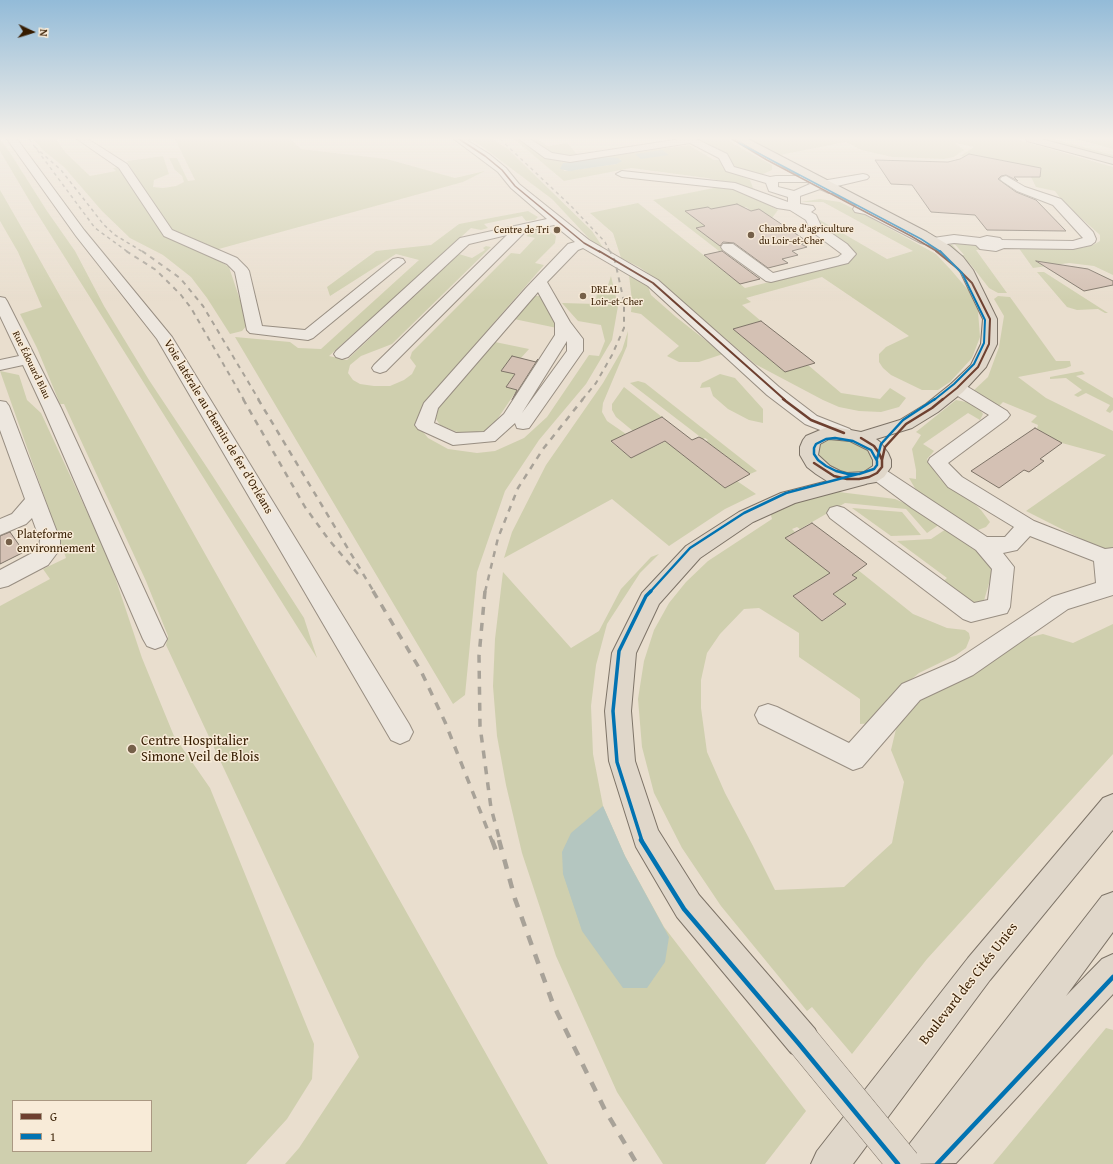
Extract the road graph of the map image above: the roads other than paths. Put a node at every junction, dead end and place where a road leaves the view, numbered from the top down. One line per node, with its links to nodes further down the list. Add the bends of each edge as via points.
1 (52, 193): 41 (street, Voie latérale au chemin de fer d'Orléans, via 80,233 164,337)
2 (141, 193): 18 (street, via 168,233 232,261 242,270 255,330 308,335)
3 (523, 193): 13 (street)
4 (753, 193): 10 (street, via 781,205)
5 (786, 193): 10 (street)
6 (806, 193): 10 (street)
7 (837, 193): 9 (main road)
8 (1033, 193): 16 (street, via 1058,202 1090,239 1073,245 999,244 999,247 948,239)
9 (842, 196): 10 (street); 12 (main road); 16 (main road)
10 (797, 198): 11 (street); 17 (street, via 812,218 815,228 849,254 843,260 771,278)
11 (816, 209)
12 (860, 209): 16 (street, via 869,211)
13 (555, 221): 14 (street); 15 (street)
14 (521, 229): 21 (street, via 465,242); 24 (street)
15 (584, 243): 19 (street, via 573,247); 26 (street, via 646,279 667,295)
16 (934, 246): 25 (main road, via 972,283 990,319 989,344 978,367)
17 (728, 247)
18 (398, 262)
19 (540, 282): 19 (street, via 430,407 424,425 453,439 487,444 517,432 575,351 575,339)
20 (0, 301): 22 (street, Rue Édouard Blau)
21 (342, 354)
22 (28, 358): 23 (street); 39 (street, Rue Édouard Blau)
23 (0, 365)
24 (380, 368)
25 (957, 388): 28 (main road); 34 (street, via 1001,415 937,462 955,482)
26 (772, 391): 29 (street, via 811,420); 30 (street)
27 (0, 406): 32 (street)
28 (906, 424): 29 (main road); 31 (main road, via 885,447)
29 (853, 436): 30 (main road, via 825,434); 31 (main road, via 874,446 879,453)
30 (812, 440): 31 (main road, via 809,455 818,466 834,476 847,479)
31 (873, 470): 36 (street); 46 (main road, bridge, via 788,498 746,517 692,552 650,599 624,653 618,712 622,761 646,837 688,906)
32 (35, 499): 35 (street, via 19,519); 38 (street, via 50,540 49,549 40,559)
33 (837, 513): 36 (street, via 971,613 999,607 1003,567)
34 (1027, 526): 36 (street, via 1010,545); 37 (street)
35 (0, 528)
36 (983, 545)
37 (1108, 556): 40 (street, via 1107,588 1060,603 964,668 911,692 853,758)
38 (0, 580)
39 (155, 638)
40 (768, 715)
41 (400, 732)
42 (1113, 808): 45 (main road, Boulevard des Cités Unies, via 979,969)
43 (1113, 907): 47 (main road)
44 (1113, 970): 48 (main road)
45 (830, 1164)
46 (904, 1164)
47 (917, 1164)
48 (930, 1164)

